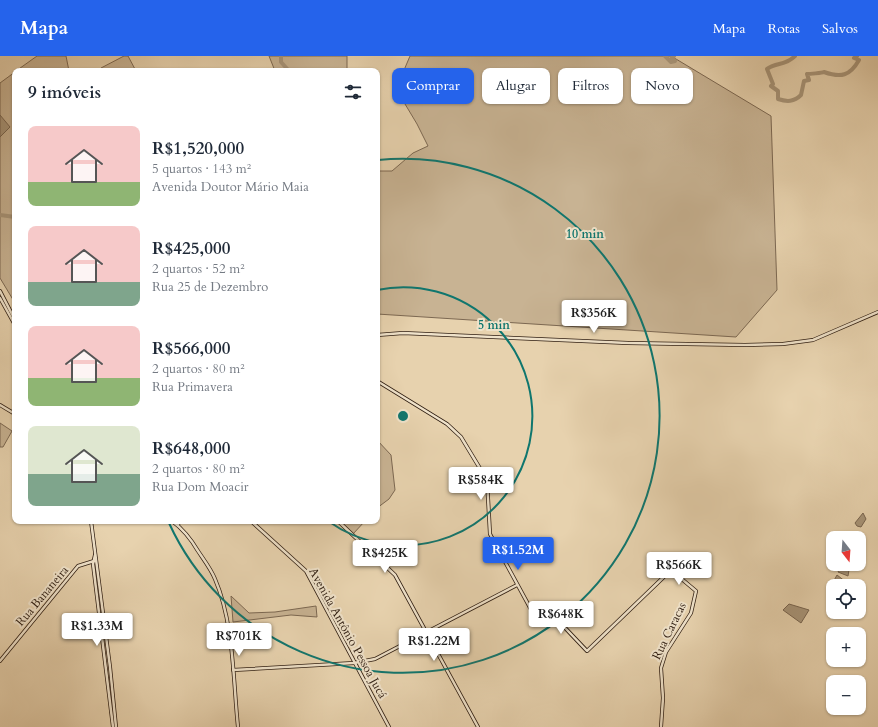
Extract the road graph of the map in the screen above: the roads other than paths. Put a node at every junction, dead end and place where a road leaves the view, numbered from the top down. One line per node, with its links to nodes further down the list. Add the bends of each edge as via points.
1 (0, 291): 4 (street)
2 (0, 298): 5 (street)
3 (878, 312): 6 (street, via 813,340 783,344 628,343 402,333)
4 (12, 314)
5 (12, 320)
6 (380, 335)
7 (380, 383): 19 (street, via 447,424 461,437 487,480 490,534)
8 (0, 405): 9 (street)
9 (12, 412)
10 (91, 524): 14 (street)
11 (253, 524): 22 (street, Avenida Antônio Pessoa Jucá, via 306,571)
12 (341, 524): 20 (street, via 394,575)
13 (178, 525): 23 (street, via 190,538 215,579 225,609)
14 (95, 554): 15 (street); 16 (street)
15 (92, 561): 16 (street); 17 (street, Rua Bananeira); 18 (street)
16 (97, 563): 18 (street, Rua Bananeira); 24 (street)
17 (84, 564): 18 (street, Rua Bananeira); 21 (street, Rua Bananeira, via 78,566)
18 (93, 565): 24 (street)
19 (517, 585): 20 (street); 28 (street, Rua Caracas, via 534,615 544,608 550,612 587,651 670,570 696,592 691,613 666,652 661,668)
20 (426, 632): 22 (street, via 375,659); 27 (street)
21 (0, 661)
22 (354, 663): 23 (street); 26 (street, Avenida Antônio Pessoa Jucá)
23 (233, 670): 25 (street)
24 (115, 727)
25 (238, 727)
26 (389, 727)
27 (478, 727)
28 (661, 727)

